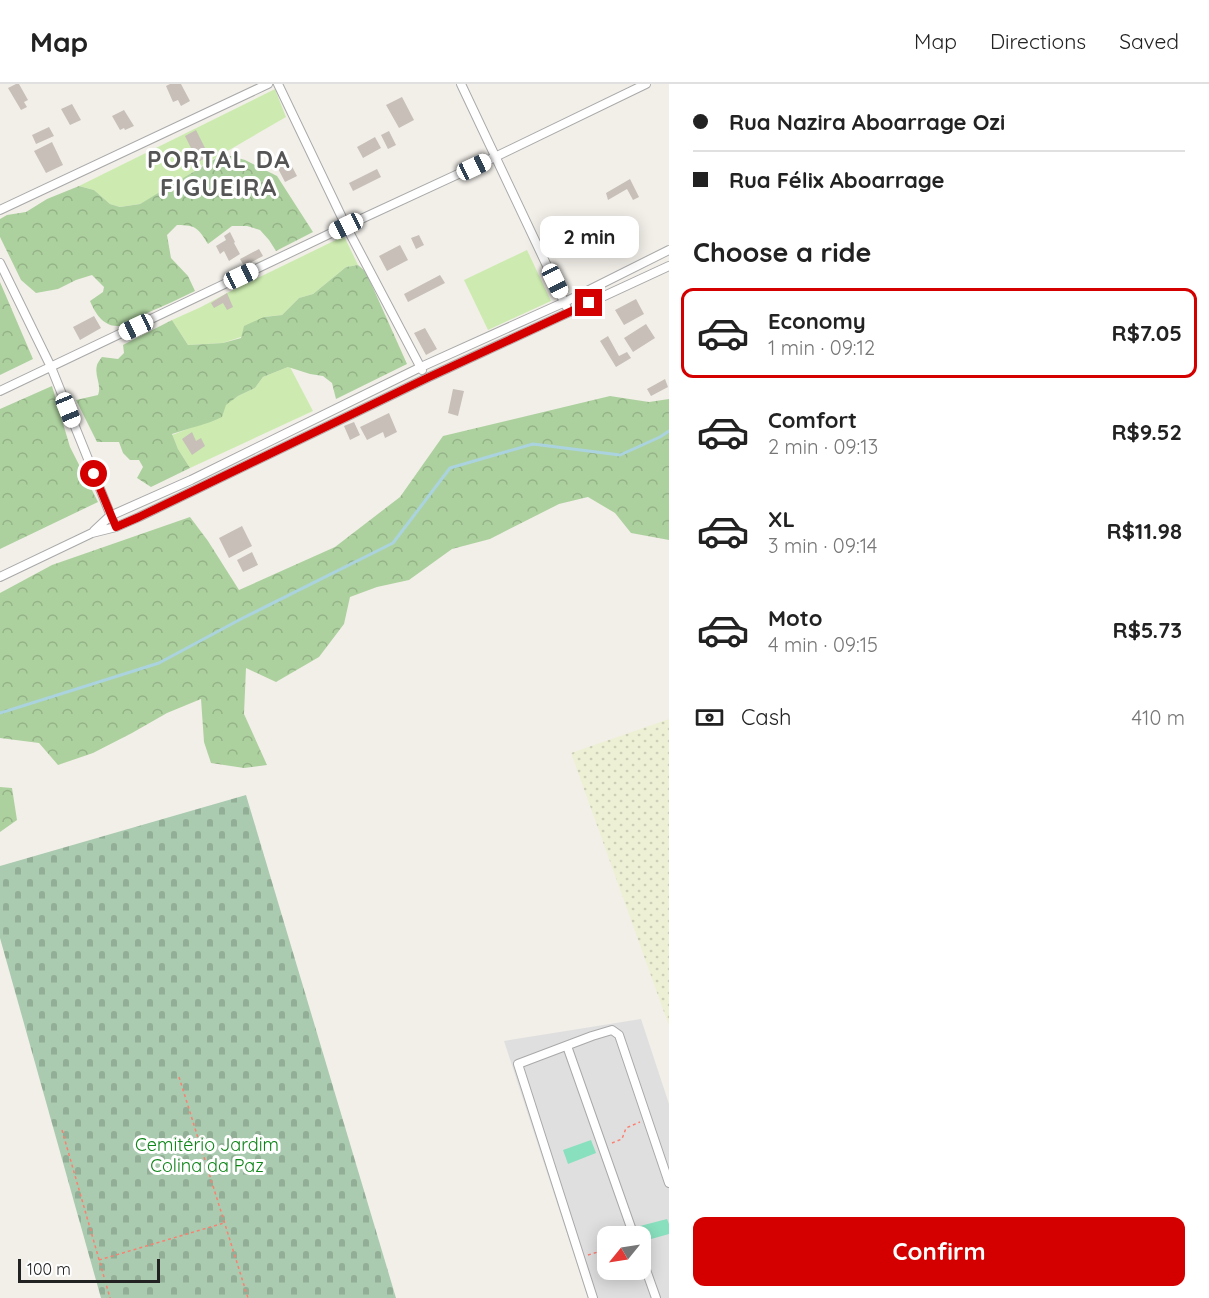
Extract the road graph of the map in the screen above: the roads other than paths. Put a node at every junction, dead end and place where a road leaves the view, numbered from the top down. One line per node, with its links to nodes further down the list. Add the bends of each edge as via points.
1 (268, 84): 6 (street)
2 (278, 84): 7 (street)
3 (461, 84): 5 (street)
4 (646, 84): 5 (street)
5 (495, 157): 7 (street); 11 (street)
6 (0, 210)
7 (346, 226): 13 (street); 14 (street)
8 (669, 250): 11 (street)
9 (0, 263): 13 (street)
10 (669, 266): 12 (street)
11 (565, 302): 12 (street); 14 (street)
12 (569, 312): 15 (street)
13 (51, 367): 16 (street); 17 (street)
14 (421, 367): 15 (street); 17 (street)
15 (427, 378): 18 (street)
16 (0, 391)
17 (110, 516): 18 (street); 19 (street)
18 (116, 527): 19 (street)
19 (92, 532): 20 (street)
20 (0, 577)
21 (567, 1046): 22 (street, via 612,1030 619,1035); 23 (street); 25 (street, via 518,1064)
22 (669, 1183)
23 (631, 1226)
24 (650, 1280): 26 (street)
25 (592, 1298)
26 (656, 1298)

